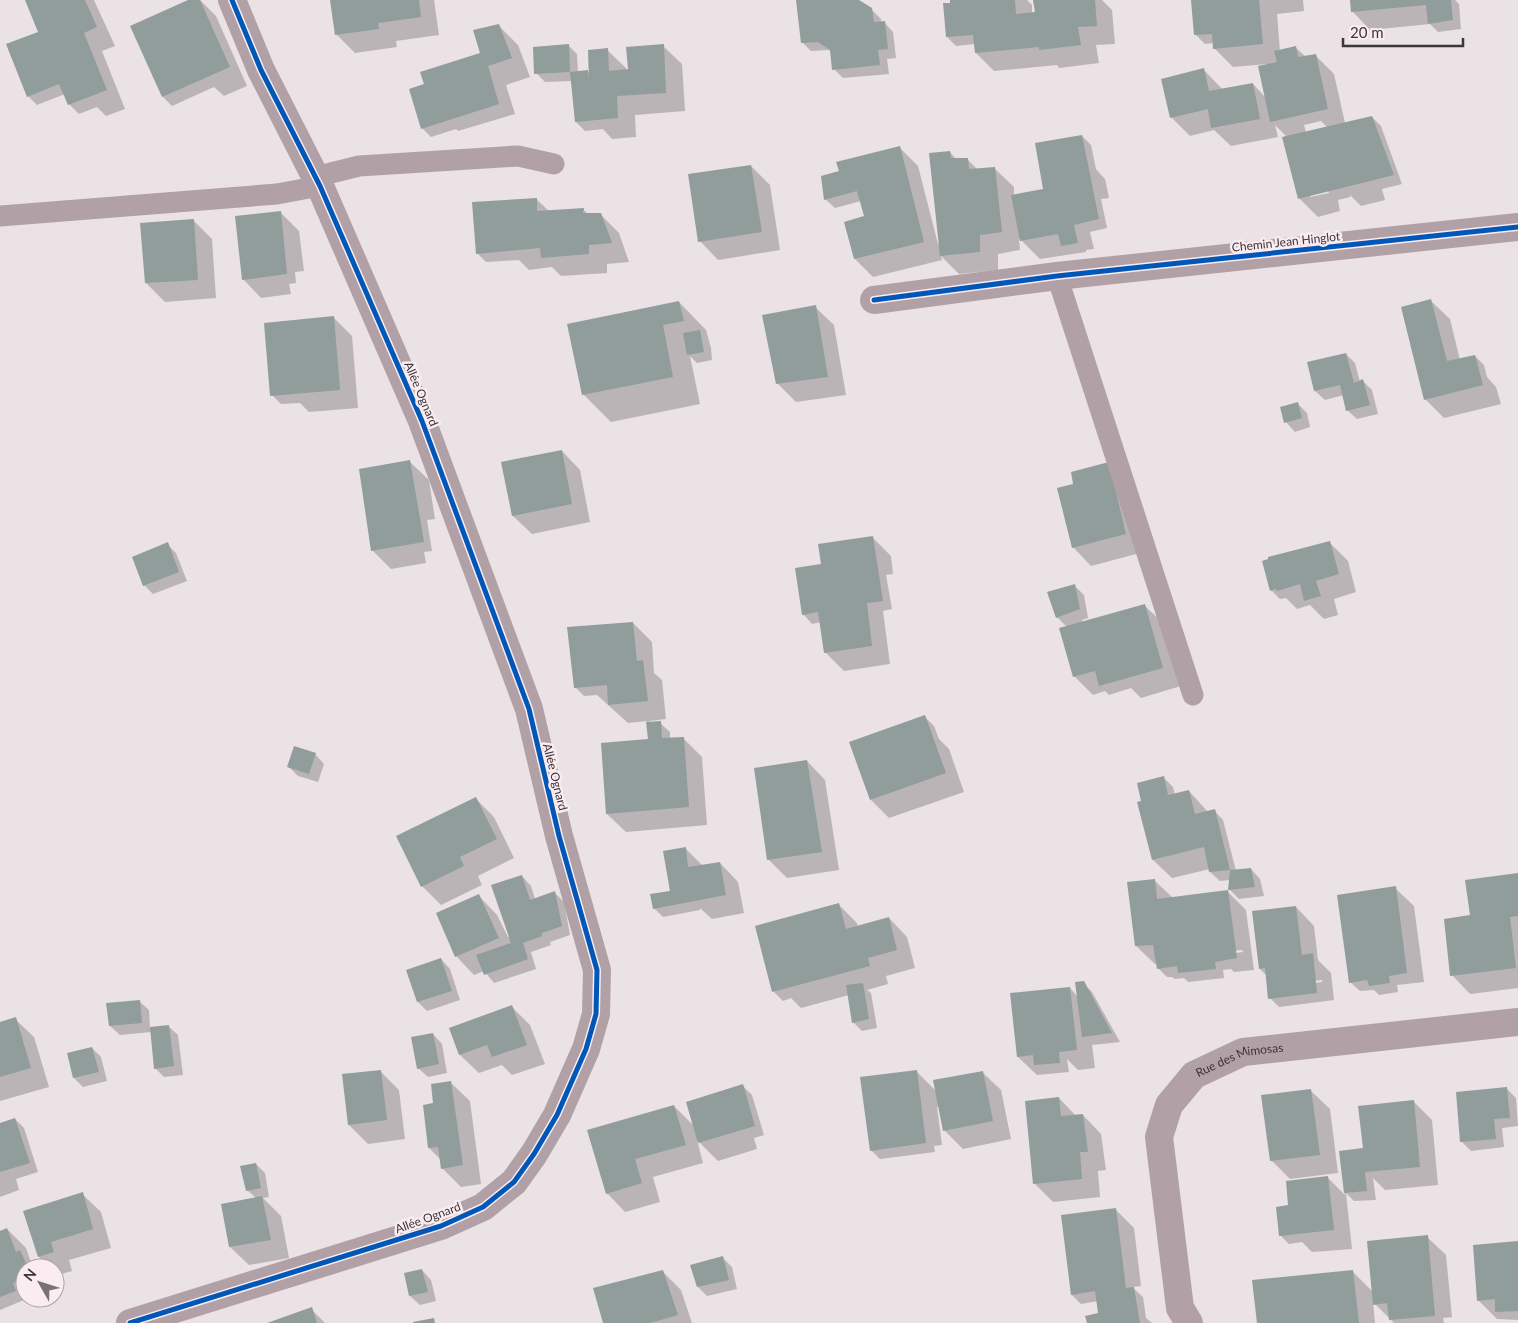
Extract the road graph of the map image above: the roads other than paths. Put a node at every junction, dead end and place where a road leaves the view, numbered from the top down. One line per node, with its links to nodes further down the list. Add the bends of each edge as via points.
1 (232, 0): 3 (street, Allée Ognard)
2 (554, 164): 3 (lane, via 518,156 359,166)
3 (317, 182): 4 (lane, via 277,194); 10 (street, Allée Ognard, via 422,421 528,709 597,970 596,1014 586,1049 552,1123 514,1182 482,1207 441,1226)
4 (0, 216)
5 (1518, 227): 6 (street, Chemin Jean Hinglot)
6 (1056, 276): 7 (street, Chemin Jean Hinglot); 8 (lane)
7 (874, 300)
8 (1193, 695)
9 (1518, 1022): 11 (street, Rue des Mimosas, via 1243,1052 1194,1075 1169,1105 1159,1137 1180,1308)
10 (130, 1323)
11 (1189, 1323)

